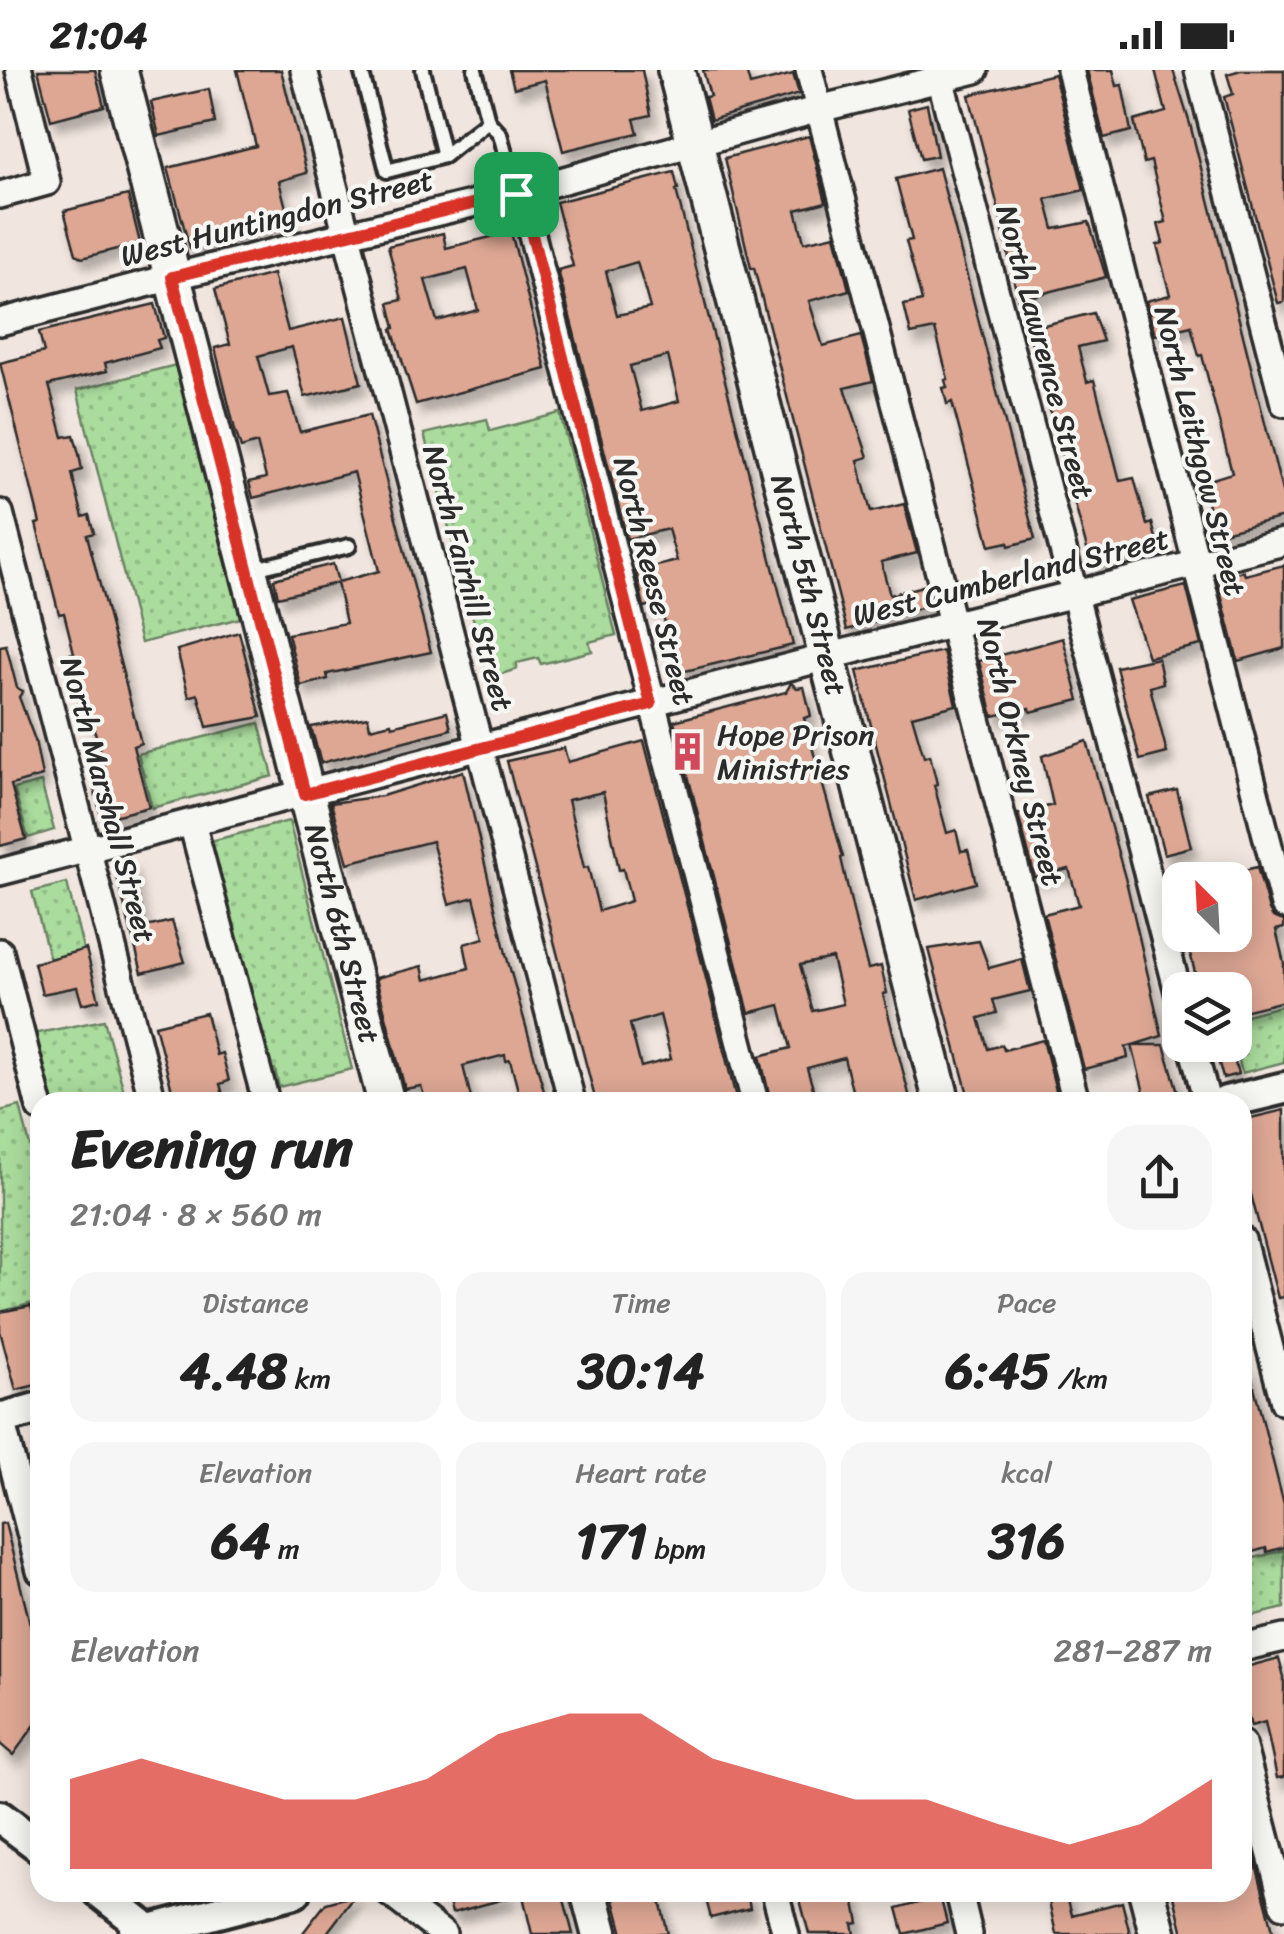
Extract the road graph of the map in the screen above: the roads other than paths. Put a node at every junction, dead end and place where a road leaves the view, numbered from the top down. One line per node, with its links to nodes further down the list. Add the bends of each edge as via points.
1 (20, 70): 18 (street, via 47,182)
2 (119, 70): 20 (main road, North 6th Street)
3 (304, 70): 19 (street, North Fairhill Street)
4 (360, 70): 16 (lane, via 387,170)
5 (423, 70): 16 (lane)
6 (475, 70): 14 (lane)
7 (676, 70): 15 (main road, North 5th Street)
8 (809, 70): 13 (street, North Orkney Street)
9 (975, 70): 12 (street, West Huntingdon Street)
10 (1070, 70): 26 (street, North Leithgow Street)
11 (1198, 70): 22 (street)
12 (939, 74): 13 (street, West Huntingdon Street); 28 (street, North Lawrence Street)
13 (819, 109): 15 (street, West Huntingdon Street); 29 (street, North Orkney Street)
14 (488, 120): 16 (lane); 17 (lane, via 500,134)
15 (695, 144): 17 (street, West Huntingdon Street); 30 (main road, North 5th Street)
16 (444, 156)
17 (518, 193): 19 (street, West Huntingdon Street); 31 (street, North Reese Street)
18 (0, 195)
19 (345, 234): 20 (street, West Huntingdon Street); 32 (street, North Fairhill Street)
20 (172, 277): 21 (street, West Huntingdon Street); 27 (main road, North 6th Street)
21 (0, 322)
22 (1284, 403)
23 (0, 513): 35 (street, North Marshall Street)
24 (1284, 542): 26 (street, West Cumberland Street)
25 (350, 546): 27 (lane)
26 (1195, 565): 28 (street, West Cumberland Street); 37 (street, North Leithgow Street)
27 (248, 571): 33 (main road, North 6th Street)
28 (1074, 593): 29 (street, West Cumberland Street); 39 (street, North Lawrence Street)
29 (954, 624): 30 (street, West Cumberland Street); 49 (street, North Orkney Street)
30 (827, 657): 31 (street, West Cumberland Street); 48 (main road, North 5th Street)
31 (651, 704): 32 (street, West Cumberland Street); 47 (street, North Reese Street)
32 (478, 749): 33 (street, West Cumberland Street); 46 (street, North Fairhill Street)
33 (305, 794): 34 (street, West Cumberland Street); 45 (main road, North 6th Street)
34 (192, 823): 35 (street, West Cumberland Street); 44 (street)
35 (87, 849): 36 (street, West Cumberland Street); 43 (street, North Marshall Street)
36 (0, 872)
37 (1284, 906)
38 (0, 952): 42 (street)
39 (1173, 972)
40 (1196, 1062): 50 (street)
41 (1284, 1088): 51 (street)
42 (36, 1092)
43 (149, 1092)
44 (263, 1092)
45 (383, 1092)
46 (569, 1092)
47 (752, 1092)
48 (939, 1092)
49 (1073, 1092)
50 (1204, 1092)
51 (1252, 1096)
52 (1252, 1279): 53 (street)
53 (1284, 1402)
54 (30, 1410): 55 (street)
55 (0, 1417): 56 (street)
56 (30, 1532)
57 (1284, 1638): 58 (street)
58 (1252, 1646)
59 (1252, 1782): 69 (street)
60 (0, 1817): 61 (street)
61 (30, 1840)
62 (112, 1902): 70 (street)
63 (244, 1902): 70 (street)
64 (401, 1902): 71 (street)
65 (592, 1902): 72 (main road)
66 (778, 1902): 73 (street)
67 (961, 1902): 74 (street)
68 (1150, 1902): 75 (main road)
69 (1284, 1905)
70 (136, 1923)
71 (443, 1934)
72 (600, 1934)
73 (786, 1934)
74 (969, 1934)
75 (1158, 1934)

